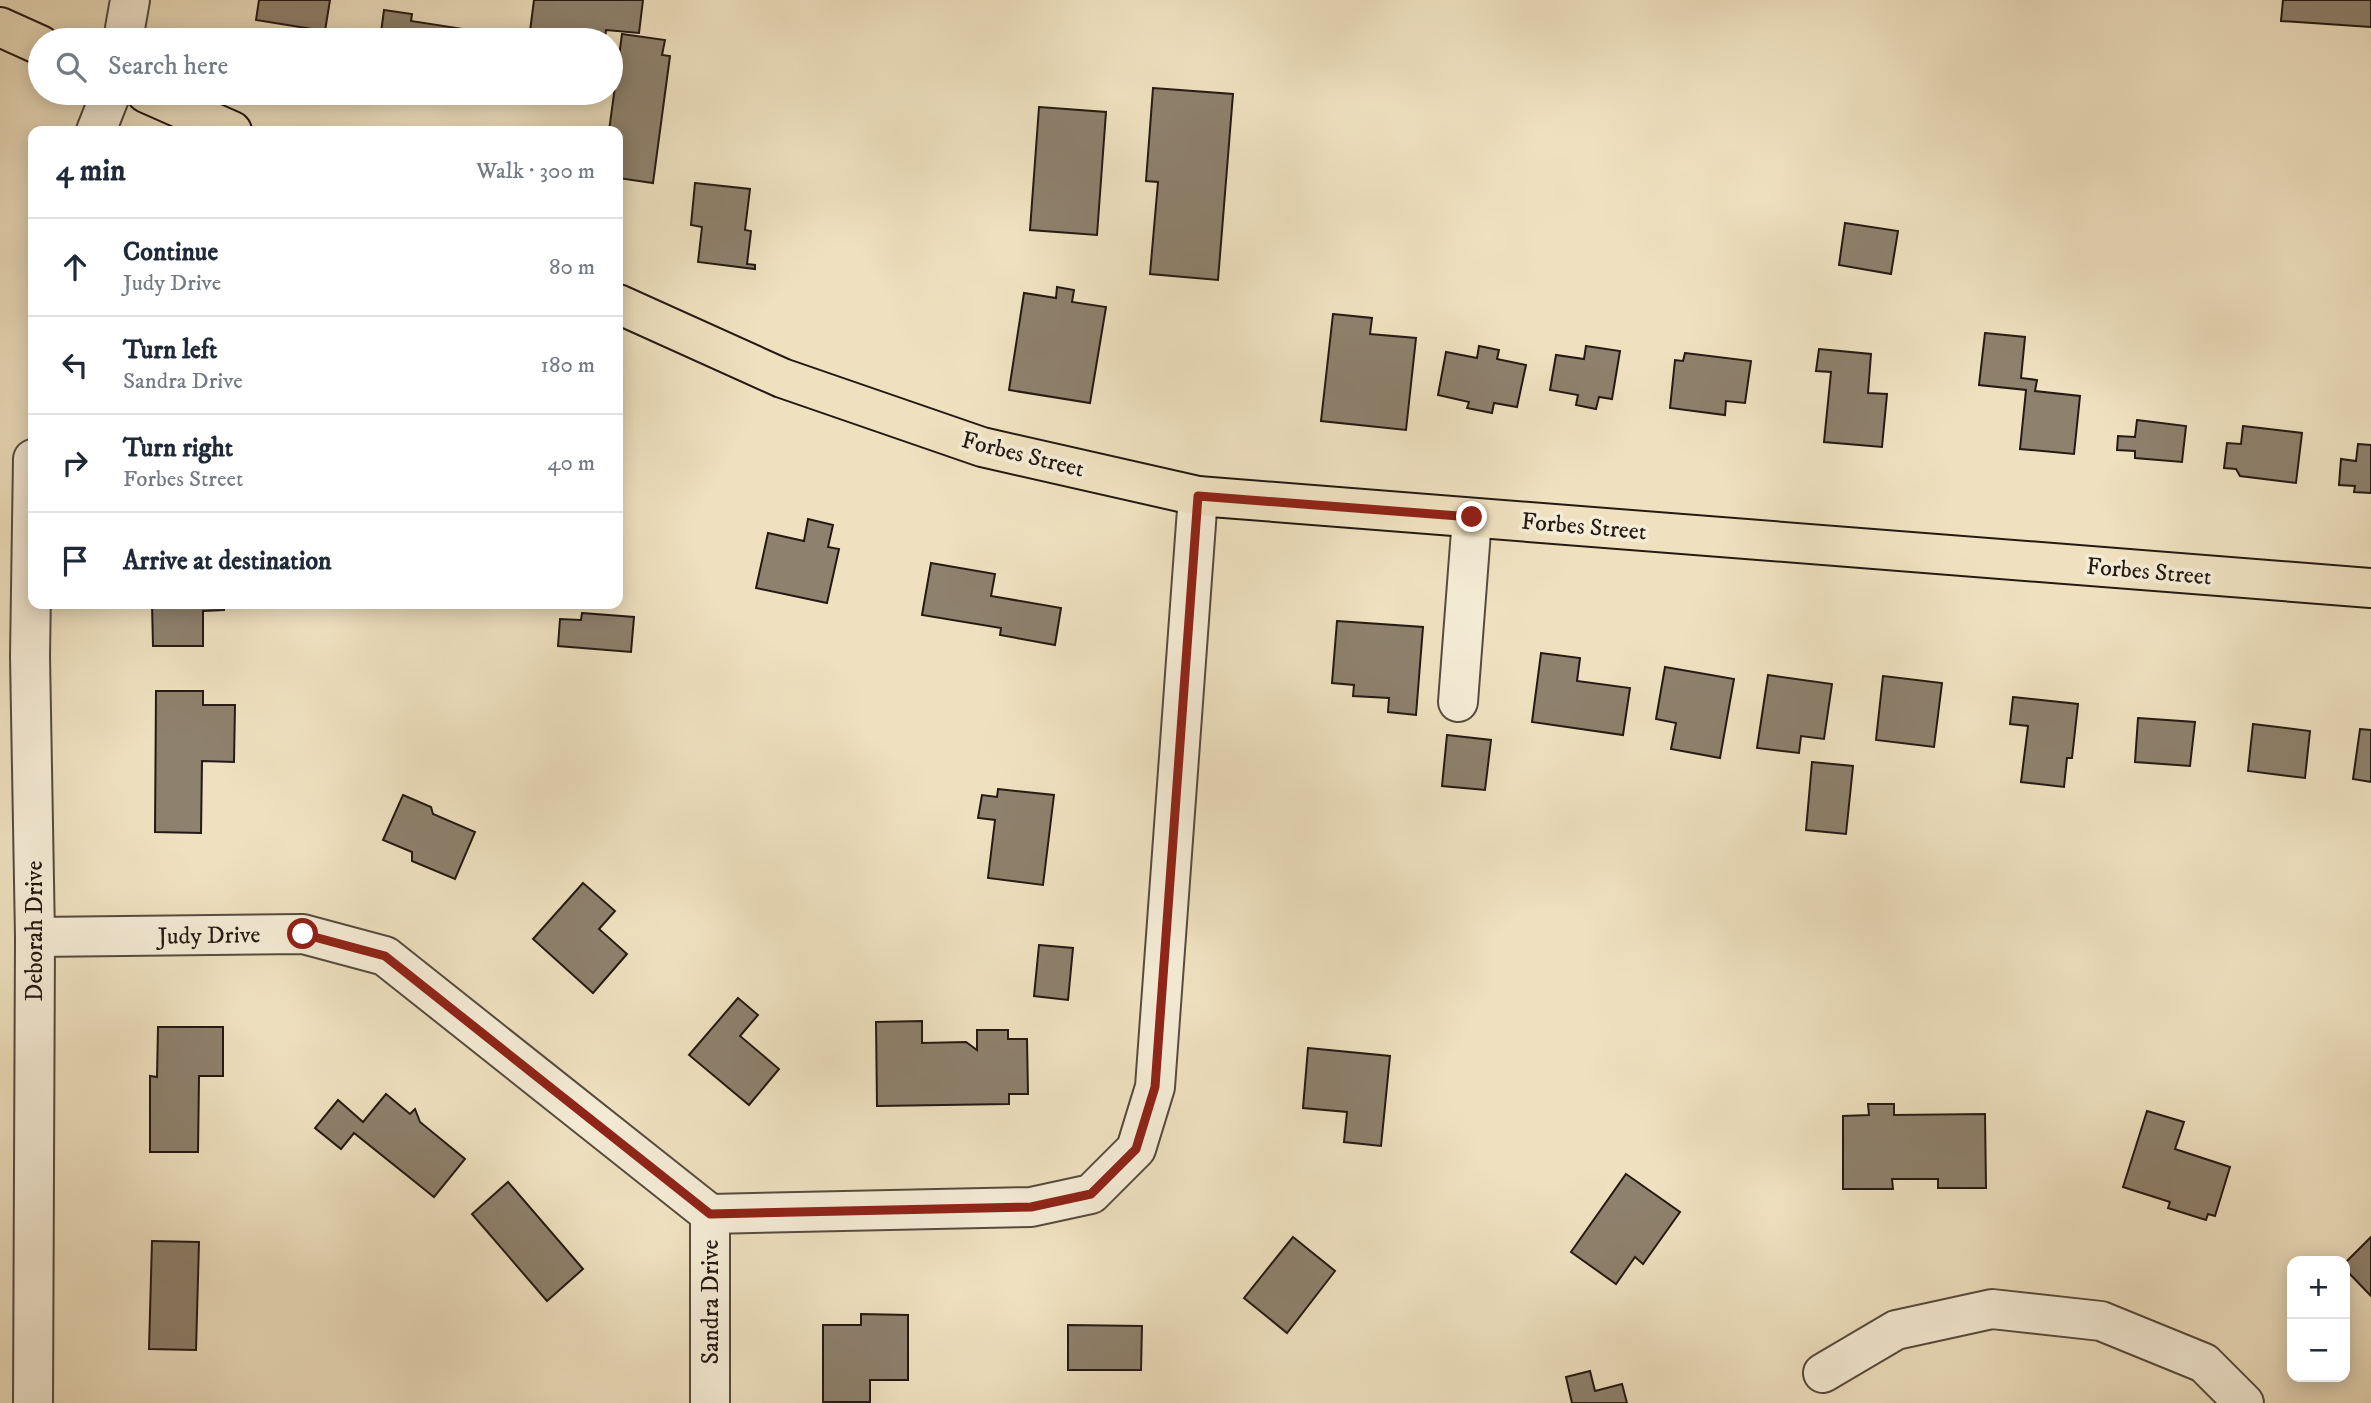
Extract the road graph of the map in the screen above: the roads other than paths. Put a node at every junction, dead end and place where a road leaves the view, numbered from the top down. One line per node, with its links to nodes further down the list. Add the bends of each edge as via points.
1 (130, 0): 3 (street)
2 (0, 27): 4 (main road)
3 (125, 28)
4 (28, 40)
5 (106, 105): 7 (street)
6 (173, 105): 8 (main road)
7 (98, 126)
8 (221, 126)
9 (623, 306): 10 (main road, Forbes Street, via 782,378 982,447)
10 (1198, 496): 12 (main road, Forbes Street); 17 (street, Sandra Drive, via 1155,1087 1136,1149 1091,1194 1031,1207)
11 (28, 514): 14 (street, Deborah Drive)
12 (1472, 517): 13 (main road, Forbes Street); 15 (street)
13 (2371, 588)
14 (15, 656): 16 (street, Deborah Drive)
15 (1458, 702)
16 (35, 937): 17 (street, Judy Drive, via 303,934 385,956); 19 (street, Deborah Drive)
17 (710, 1214): 20 (street, Sandra Drive)
18 (1823, 1373): 21 (street, via 1896,1330 1992,1309 2101,1321 2204,1363)
19 (33, 1403)
20 (710, 1403)
21 (2244, 1403)

